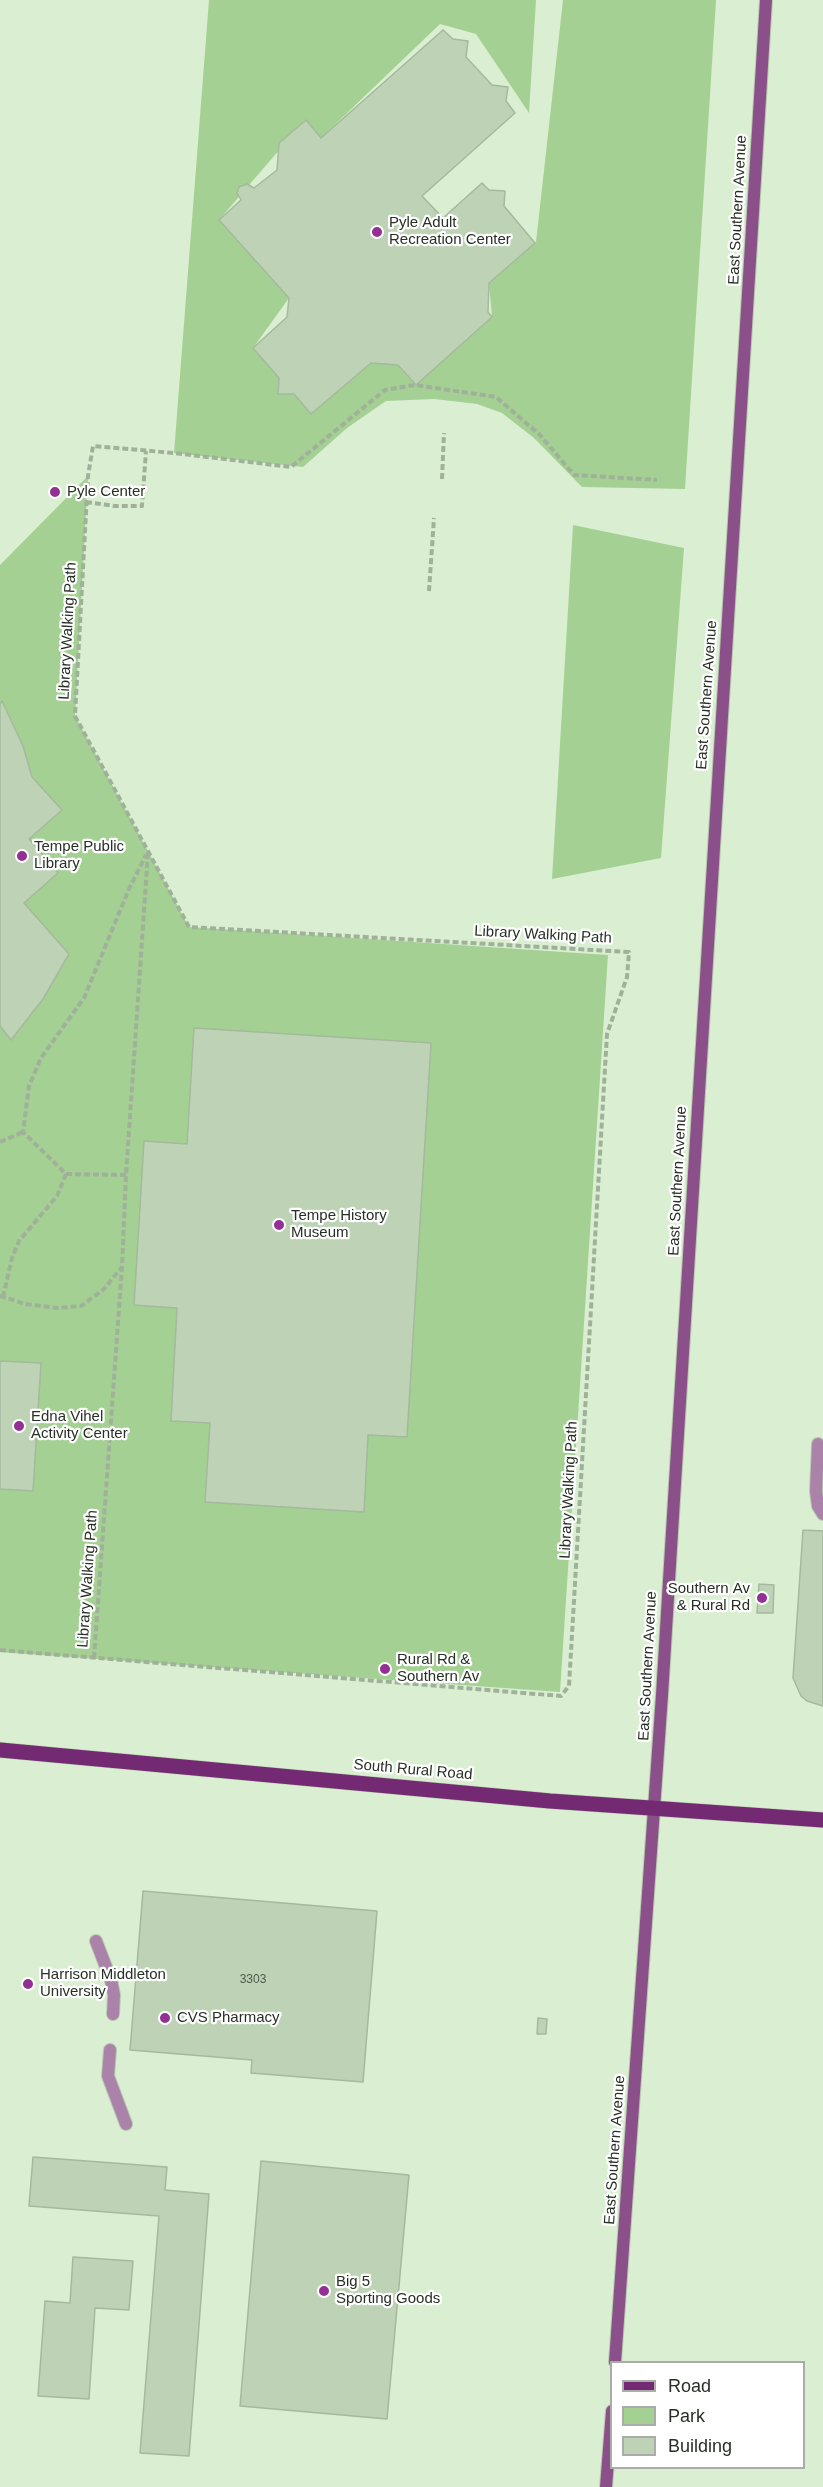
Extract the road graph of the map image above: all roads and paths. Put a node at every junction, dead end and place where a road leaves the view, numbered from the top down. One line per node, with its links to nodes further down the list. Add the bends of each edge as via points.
1 (766, 0): 21 (main road, East Southern Avenue)
2 (444, 433): 4 (path)
3 (146, 451): 5 (path, Library Walking Path, via 291,467 385,390 415,385 496,397 540,435 574,475); 6 (path, Library Walking Path, via 93,446); 6 (path, via 142,506)
4 (442, 479)
5 (657, 480)
6 (86, 502): 9 (path, Library Walking Path, via 75,716)
7 (434, 518): 8 (path)
8 (429, 591)
9 (148, 851): 10 (path, via 84,998 41,1058 29,1086); 13 (path, Library Walking Path); 19 (path, Library Walking Path, via 189,927 628,952 627,977 607,1034 569,1686 561,1696)
10 (23, 1132): 11 (path); 12 (path)
11 (0, 1142)
12 (66, 1174): 13 (path); 15 (path, via 57,1196 19,1241)
13 (126, 1175): 14 (path, Library Walking Path)
14 (122, 1267): 15 (path, via 104,1289 81,1306 57,1308); 19 (path, Library Walking Path)
15 (2, 1297)
16 (818, 1443): 17 (lane, via 816,1491)
17 (823, 1514)
18 (0, 1650): 19 (path)
19 (94, 1658)
20 (0, 1750): 21 (main road, South Rural Road)
21 (655, 1808): 22 (main road, South Rural Road); 27 (main road, East Southern Avenue)
22 (823, 1820)
23 (96, 1941): 24 (lane, via 111,1980)
24 (113, 2014)
25 (110, 2050): 26 (lane, via 108,2076)
26 (126, 2124)
27 (615, 2361)
28 (610, 2436): 29 (main road)
29 (606, 2487)

